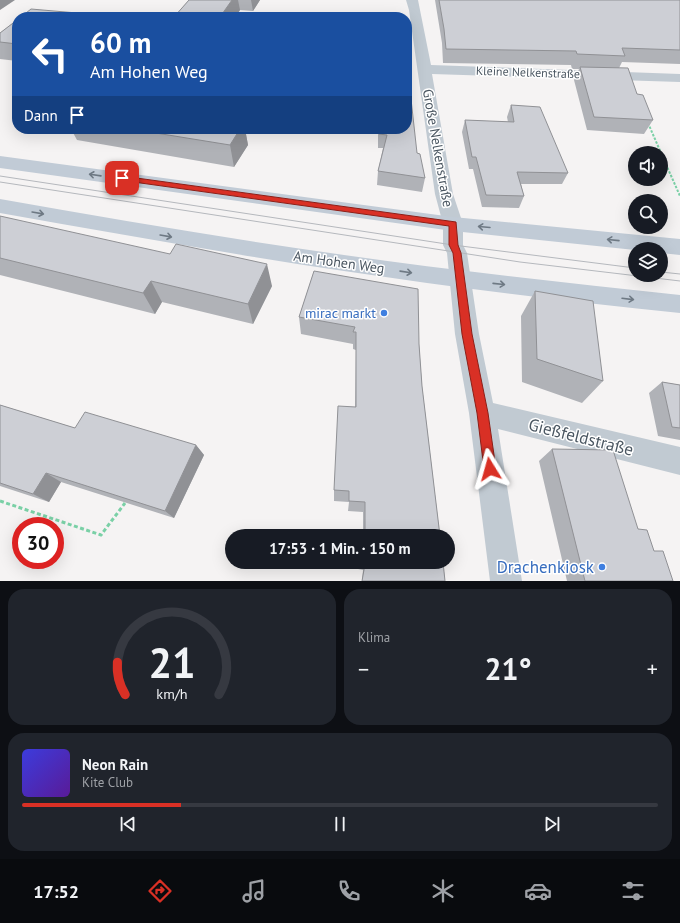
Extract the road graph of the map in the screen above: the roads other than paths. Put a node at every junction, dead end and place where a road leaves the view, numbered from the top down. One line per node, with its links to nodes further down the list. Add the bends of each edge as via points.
1 (412, 0): 2 (street, Große Nelkenstraße)
2 (424, 69): 3 (street, Kleine Nelkenstraße); 6 (street, Große Nelkenstraße, via 444,194)
3 (680, 78)
4 (0, 162): 6 (main road, one-way to 4)
5 (0, 206): 8 (main road, Am Hohen Weg, one-way to 8, via 184,239)
6 (453, 224): 7 (main road, one-way to 6); 8 (street, Große Nelkenstraße, via 453,245 457,253)
7 (680, 247)
8 (460, 279): 9 (main road, Am Hohen Weg, one-way to 9); 10 (street, Große Nelkenstraße, via 467,334)
9 (680, 304)
10 (482, 413): 11 (street, Gießfeldstraße); 12 (street, Große Nelkenstraße)
11 (680, 461)
12 (506, 581)

